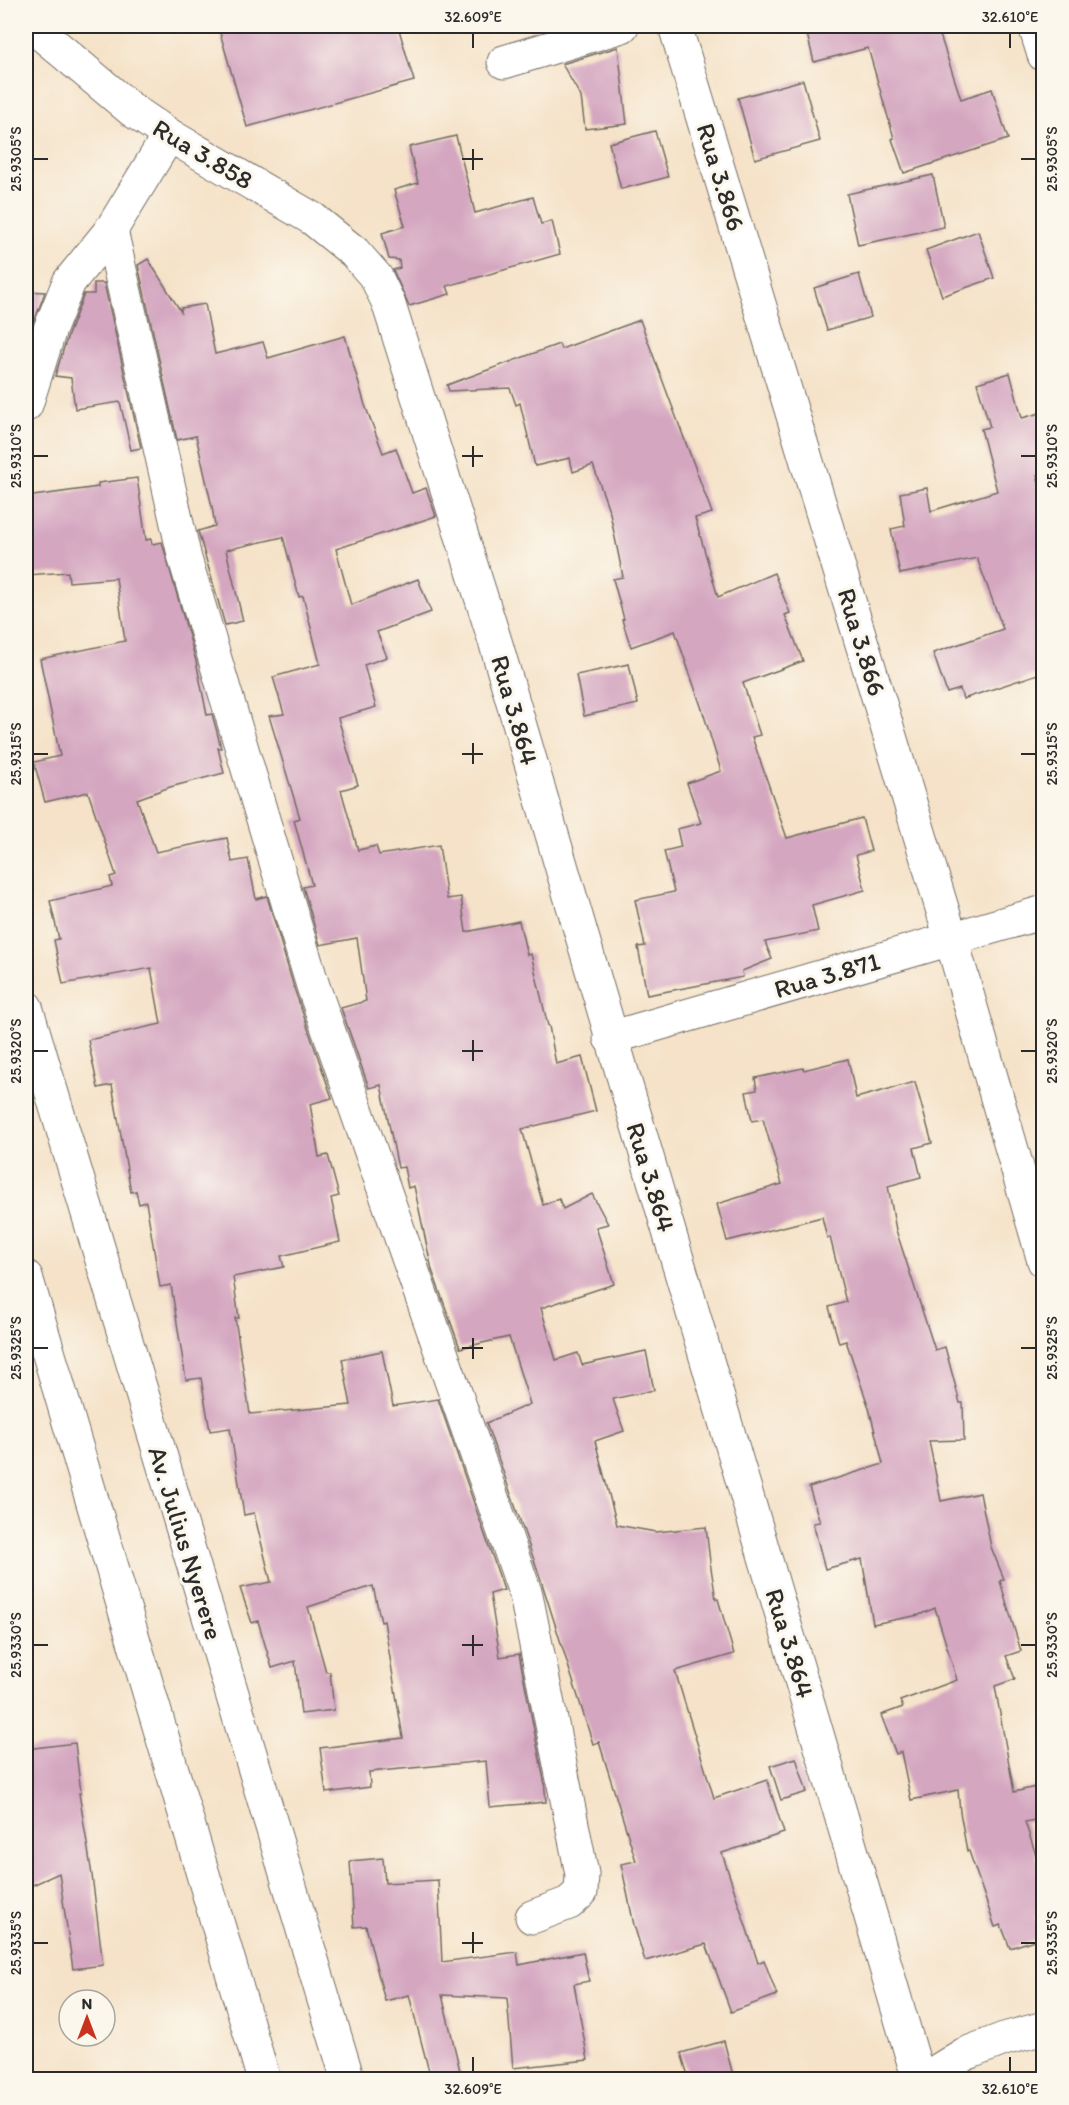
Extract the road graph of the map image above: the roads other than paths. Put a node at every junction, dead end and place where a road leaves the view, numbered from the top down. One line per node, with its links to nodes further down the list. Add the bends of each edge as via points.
1 (32, 26): 7 (street, Rua 3.858, via 132,110)
2 (622, 26): 6 (street)
3 (675, 26): 12 (street, Rua 3.866)
4 (1035, 26): 5 (street)
5 (1044, 55)
6 (504, 62)
7 (169, 135): 8 (street); 9 (street, Rua 3.858, via 313,219 354,252)
8 (111, 230): 10 (street, via 69,282); 17 (street, via 185,559 313,986 526,1595 582,1874 581,1892 569,1903)
9 (376, 277): 14 (street, Rua 3.864, via 388,302 491,630)
10 (26, 405)
11 (1044, 912): 12 (street, Rua 3.871)
12 (951, 939): 14 (street, Rua 3.871); 15 (street, Rua 3.866)
13 (26, 1007): 20 (street, Av. Julius Nyerere)
14 (610, 1038): 21 (street, Rua 3.864)
15 (1044, 1260)
16 (26, 1277): 19 (street)
17 (532, 1917)
18 (1044, 2028): 21 (street, via 965,2054)
19 (264, 2079)
20 (348, 2079)
21 (921, 2079)

